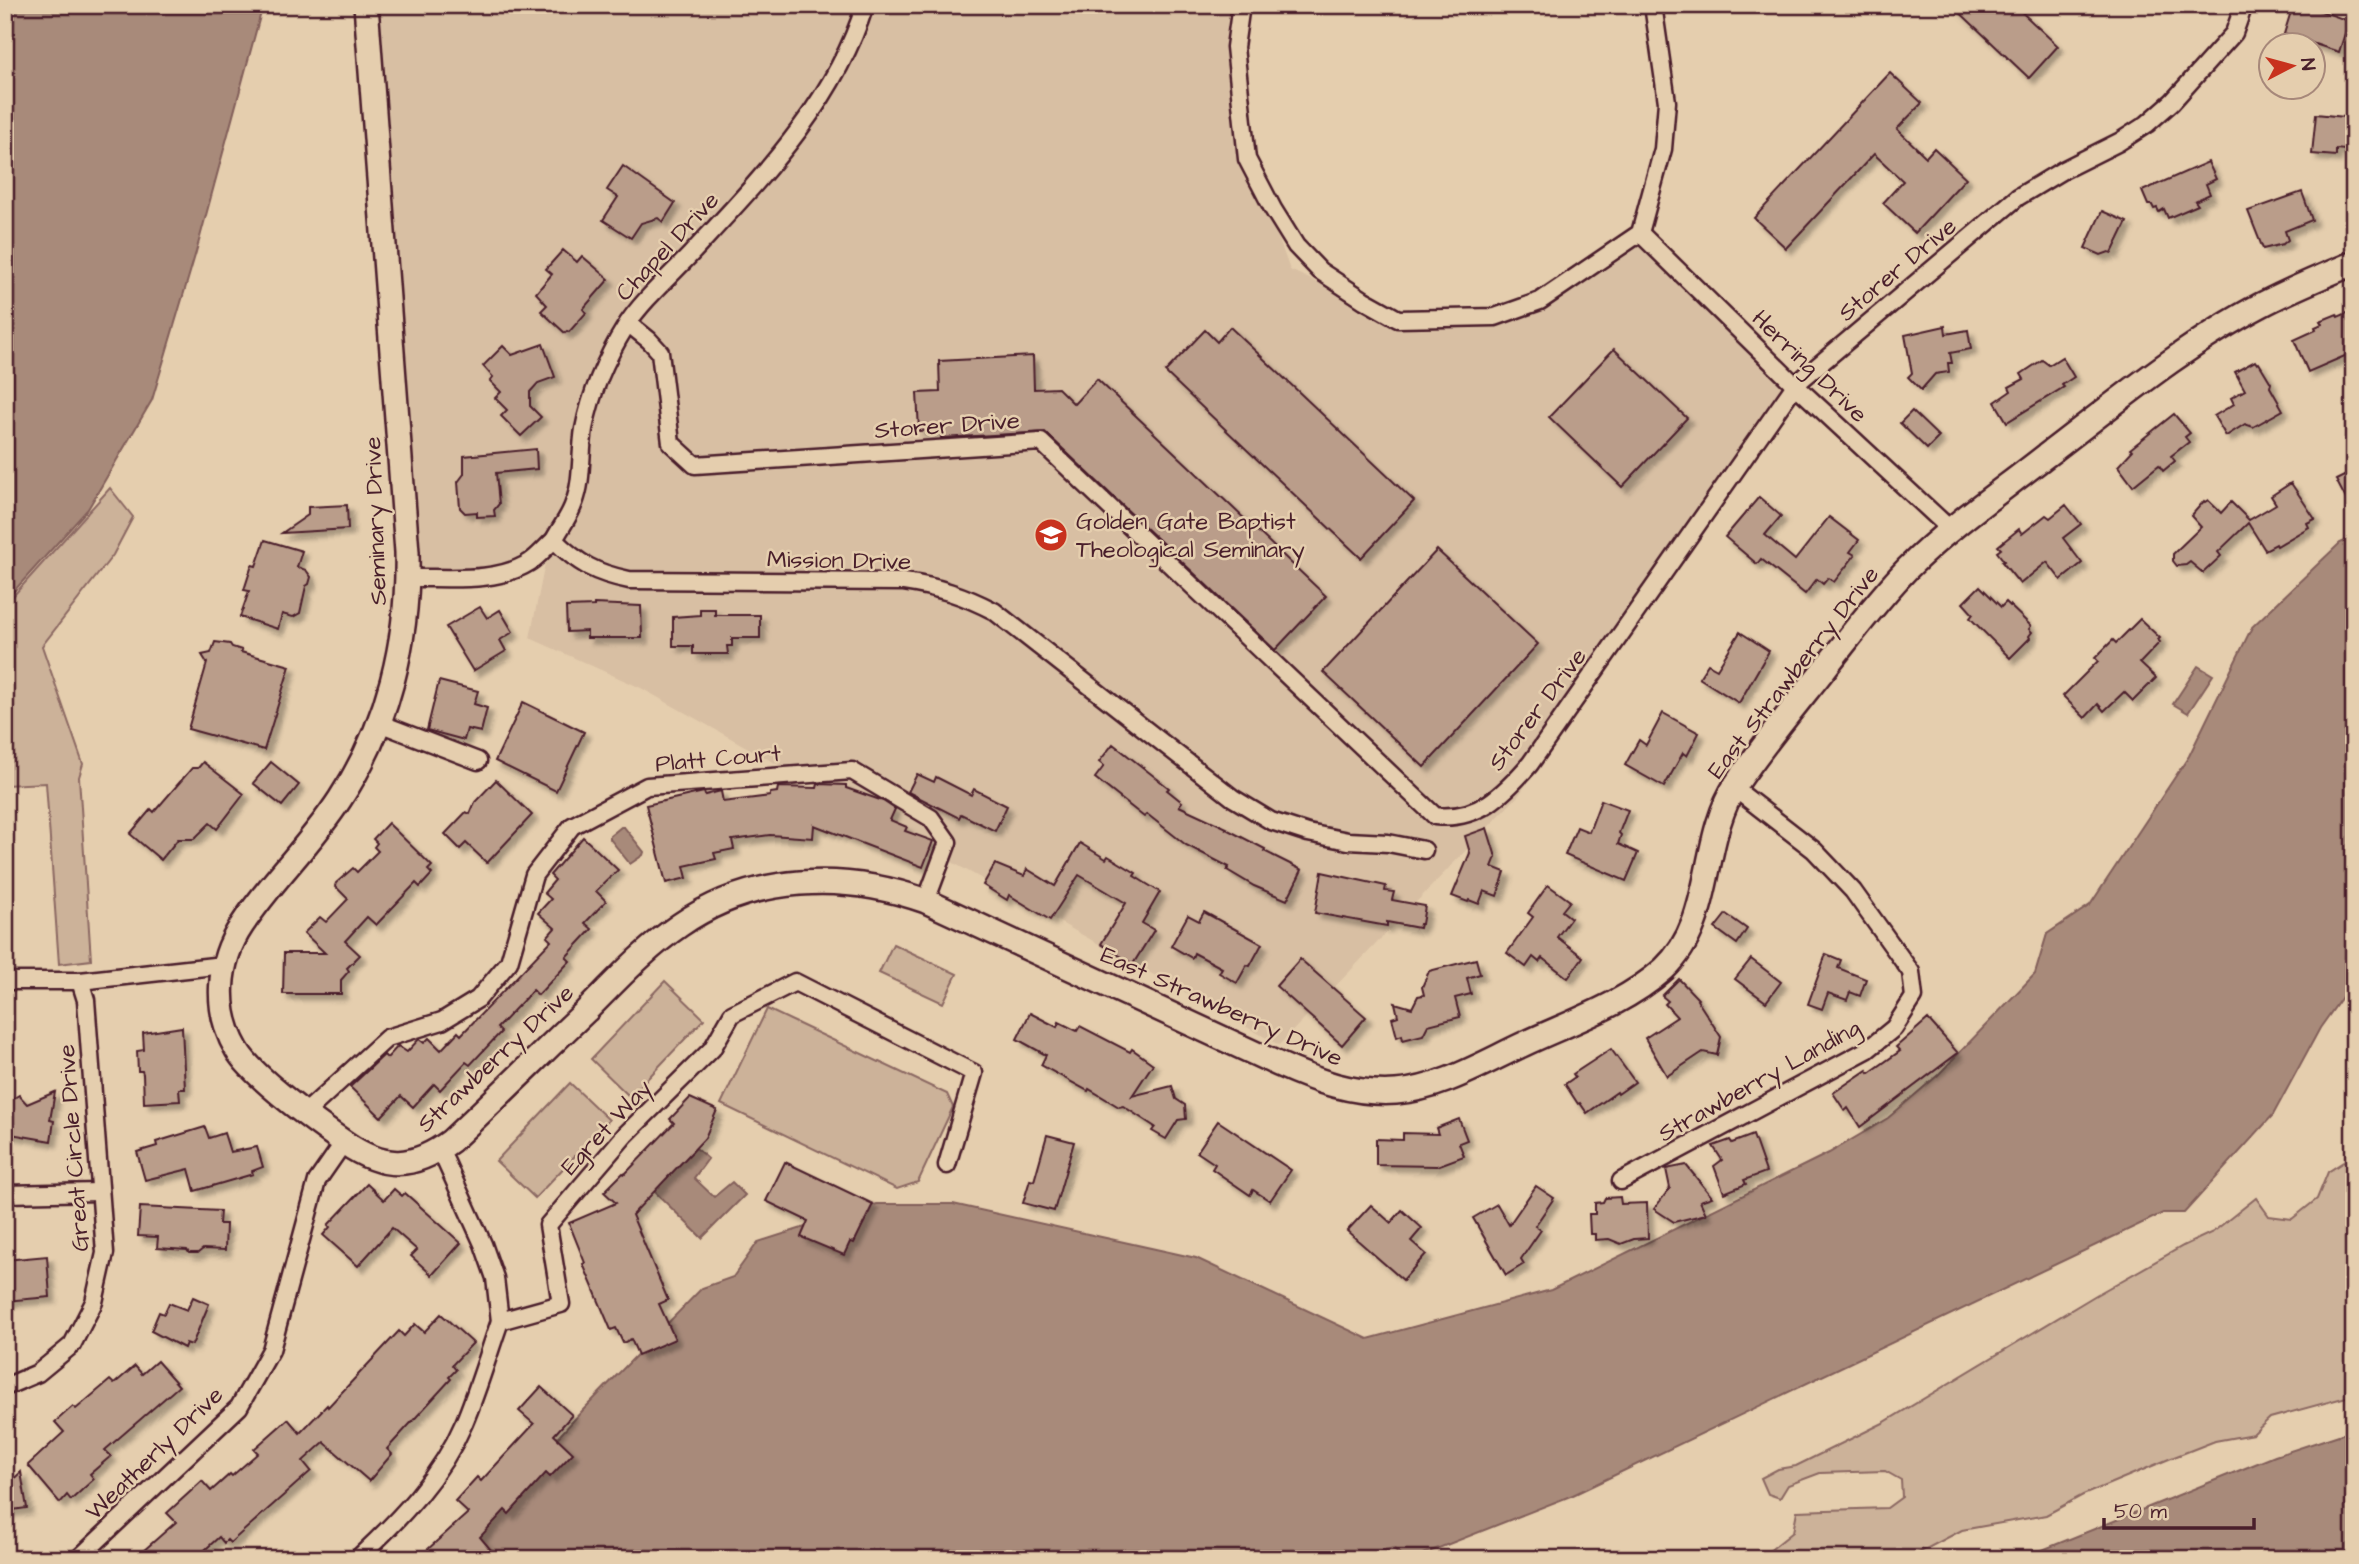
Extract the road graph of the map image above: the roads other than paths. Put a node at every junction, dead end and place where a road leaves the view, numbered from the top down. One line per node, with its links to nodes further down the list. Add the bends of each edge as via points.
1 (366, 5): 12 (street, Seminary Drive)
2 (865, 5): 8 (street, Chapel Drive, via 831,83 798,132)
3 (1241, 5): 6 (street, via 1235,47 1247,159 1296,246 1320,271 1364,300 1398,319 1495,317 1540,301)
4 (1653, 5): 6 (street, via 1667,102 1663,149)
5 (2244, 5): 9 (street, Storer Drive, via 2234,33 2147,124 2018,197)
6 (1640, 233): 9 (street, Herring Drive)
7 (2354, 263): 10 (street, East Strawberry Drive, via 2263,304 2221,329)
8 (628, 323): 9 (street, Storer Drive, via 660,352 671,443 695,465 1041,442 1435,816 1451,818 1498,797 1530,764); 11 (street, Chapel Drive, via 594,390 575,502)
9 (1795, 384): 10 (street, Herring Drive)
10 (1950, 529): 15 (street, East Strawberry Drive, via 1862,621)
11 (554, 540): 12 (street, via 531,562 490,576); 16 (street, Mission Drive, via 586,568 629,580 904,582 960,594 994,611 1233,798 1272,821 1348,841)
12 (407, 578): 13 (street, Seminary Drive, via 402,643)
13 (379, 723): 14 (street); 18 (street, Seminary Drive, via 340,801 243,924)
14 (478, 761)
15 (1734, 788): 17 (street, East Strawberry Drive, via 1717,829 1693,927 1668,965 1603,1008 1447,1079 1400,1092 1358,1091 1308,1077); 26 (street, Strawberry Landing, via 1814,850 1853,891 1911,972 1914,997 1894,1028 1867,1050)
16 (1424, 850)
17 (926, 901): 19 (street, East Strawberry Drive, via 831,881 778,885 702,911); 22 (street, Platt Court, via 948,842 931,818 852,771 647,786 572,825 534,875 509,962 478,999 442,1021 387,1038)
18 (223, 965): 21 (street); 22 (street, Seminary Drive, via 222,1009 238,1052)
19 (633, 965): 24 (street, Strawberry Drive)
20 (5, 981): 21 (street)
21 (80, 981): 27 (street, Great Circle Drive, via 86,1000)
22 (305, 1113): 23 (street, Seminary Drive)
23 (344, 1142): 24 (street, Strawberry Drive, via 379,1162 395,1164); 31 (street, Weatherly Drive, via 317,1181 271,1350 239,1407)
24 (440, 1149): 29 (street, via 491,1266)
25 (947, 1165): 29 (street, Egret Way, via 974,1073 795,982 732,1014 712,1049 626,1134 548,1225 561,1304)
26 (1621, 1181)
27 (99, 1192): 28 (street); 30 (street, Great Circle Drive, via 105,1253 94,1302 72,1345 38,1373)
28 (5, 1194)
29 (500, 1321): 32 (street, via 463,1425 431,1481)
30 (5, 1387)
31 (78, 1559)
32 (357, 1559)

